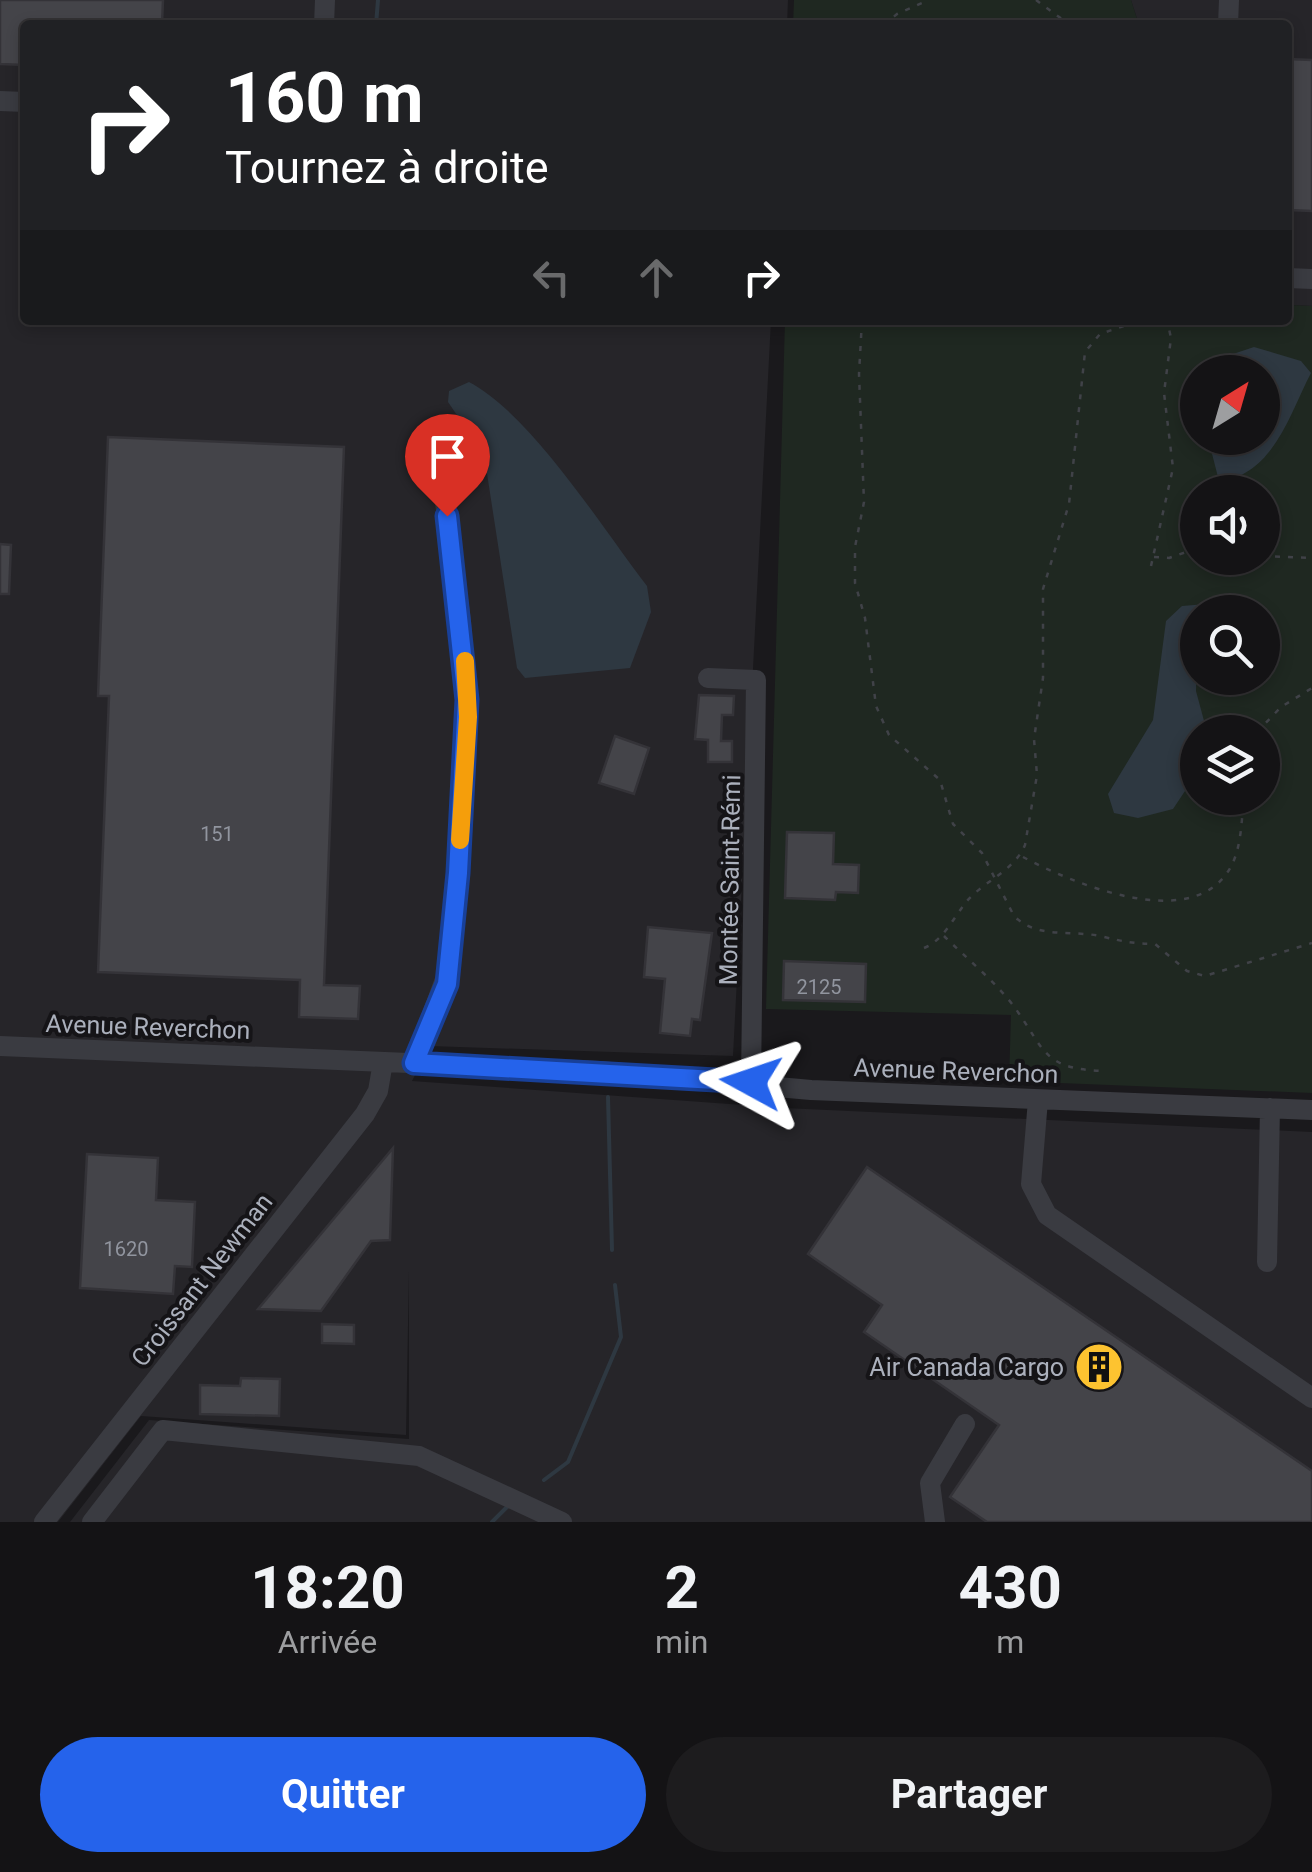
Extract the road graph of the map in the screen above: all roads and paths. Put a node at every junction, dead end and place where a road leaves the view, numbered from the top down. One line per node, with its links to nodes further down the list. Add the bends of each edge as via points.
1 (929, 0): 3 (path)
2 (1036, 0): 4 (path)
3 (890, 20)
4 (1063, 20)
5 (862, 325): 19 (path, via 864,502 855,583 876,706 889,735 940,780 953,824 982,853)
6 (1127, 325): 18 (path, via 1100,334 1085,352 1069,504 1043,590 1036,785)
7 (1168, 325): 10 (path, via 1164,393 1174,458)
8 (442, 480): 25 (street, via 468,717 450,966)
9 (1180, 554): 10 (path)
10 (1152, 557): 13 (path)
11 (1280, 557): 12 (path)
12 (1312, 558)
13 (1151, 566)
14 (708, 678): 27 (street, Montée Saint-Rémi, via 756,680)
15 (1312, 688): 16 (path)
16 (1273, 715)
17 (1242, 815): 18 (path, via 1229,871 1214,885 1154,901 1060,877)
18 (1020, 855): 19 (path)
19 (992, 880): 20 (path); 21 (path, via 1024,925 1133,946 1156,944 1196,974 1227,973)
20 (943, 934): 22 (path); 26 (path, via 1017,1010 1042,1050 1078,1070)
21 (1312, 943)
22 (924, 948)
23 (0, 1046): 24 (street, Avenue Reverchon)
24 (383, 1062): 25 (street, Avenue Reverchon); 34 (street, Croissant Newman, via 378,1091 364,1114)
25 (414, 1063): 27 (street, Avenue Reverchon)
26 (1102, 1071)
27 (751, 1082): 28 (street, Avenue Reverchon)
28 (1038, 1100): 29 (street, Avenue Reverchon); 32 (street, via 1031,1184 1047,1215)
29 (1270, 1108): 30 (street, Avenue Reverchon); 31 (street)
30 (1312, 1110)
31 (1268, 1262)
32 (1312, 1398)
33 (965, 1424): 37 (street, via 930,1482)
34 (44, 1522)
35 (92, 1522): 36 (street, via 164,1430 419,1456)
36 (562, 1522)
37 (935, 1522)

